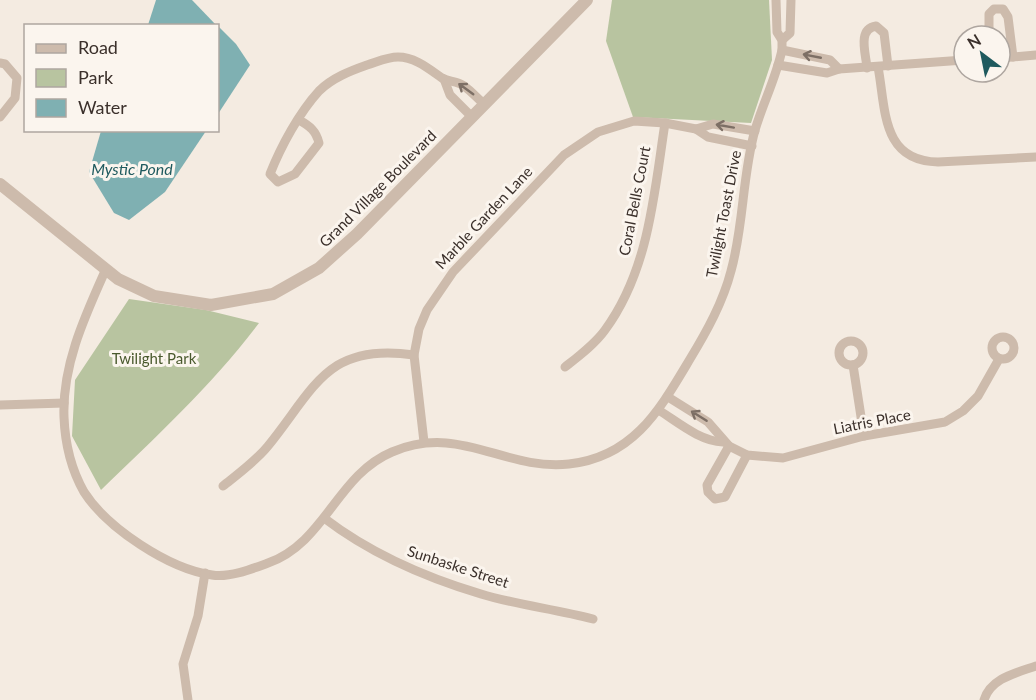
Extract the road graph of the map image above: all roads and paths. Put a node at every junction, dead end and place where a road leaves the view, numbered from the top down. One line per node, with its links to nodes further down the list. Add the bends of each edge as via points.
1 (587, 0): 17 (street, Grand Village Boulevard)
2 (776, 0): 6 (street, Twilight Toast Drive, via 777,32)
3 (791, 0): 6 (street, Twilight Toast Drive, via 790,33)
4 (989, 24): 5 (street, via 989,14 994,9 1003,9)
5 (1009, 24)
6 (782, 45): 12 (street, Twilight Toast Drive); 15 (street, one-way to 6, via 830,60)
7 (1012, 49): 9 (street)
8 (1036, 55): 9 (street)
9 (1013, 57)
10 (952, 61): 13 (street)
11 (0, 63): 18 (street, via 16,78 15,98)
12 (778, 65): 15 (street, via 827,73); 23 (street, Twilight Toast Drive)
13 (883, 66): 14 (street); 14 (street, via 884,33 871,27 864,34); 25 (street, via 890,130 894,141 908,155 927,162)
14 (867, 68): 15 (street)
15 (839, 69)
16 (444, 79): 17 (street, one-way to 16, via 462,84); 19 (street, via 450,95); 20 (street, via 408,58 383,60 345,73 320,90)
17 (484, 104): 19 (street, Grand Village Boulevard)
18 (0, 117)
19 (472, 117): 27 (street, Grand Village Boulevard, via 319,268 273,294 211,305 154,296)
20 (299, 120): 20 (street, via 270,174 278,182 295,174 319,143 310,126)
21 (665, 123): 22 (street, Marble Garden Lane); 28 (street, Marble Garden Lane, via 618,126 580,142 564,155 437,291 419,329); 31 (street, Coral Bells Court, via 648,231 637,270 605,330)
22 (696, 129): 23 (street, Marble Garden Lane, one-way to 22, via 713,124); 24 (street, Marble Garden Lane, via 708,137)
23 (755, 131): 24 (street, Twilight Toast Drive)
24 (752, 146): 32 (street, Twilight Toast Drive, via 731,271 710,324)
25 (1036, 157)
26 (0, 184): 27 (street, Grand Village Boulevard)
27 (106, 269): 33 (street, Twilight Toast Drive, via 74,347)
28 (414, 355): 37 (street, Marble Garden Lane); 40 (street, via 387,351 362,354 338,363 311,389 266,449)
29 (999, 359): 36 (street, Liatris Place, via 978,396 954,418 933,426)
30 (852, 365): 36 (street)
31 (565, 368)
32 (668, 397): 35 (street, Twilight Toast Drive); 38 (street, Liatris Place, one-way to 32, via 708,422)
33 (64, 403): 34 (street); 42 (street, Twilight Toast Drive, via 68,455 85,493 154,555)
34 (0, 405)
35 (660, 411): 37 (street, Twilight Toast Drive, via 622,446 606,455 571,464 540,465 468,444); 38 (street, Liatris Place, via 700,435)
36 (864, 435): 39 (street, Liatris Place, via 783,458)
37 (424, 442): 41 (street, Twilight Toast Drive, via 393,452 367,467 340,494)
38 (726, 444): 39 (street, Liatris Place); 39 (street, via 707,486 715,499 725,497)
39 (747, 455)
40 (223, 486)
41 (324, 518): 42 (street, Twilight Toast Drive, via 301,544 273,561 214,576); 43 (street, Sunbaske Street, via 355,542 426,574 481,594)
42 (205, 573): 46 (street, via 198,616 183,664)
43 (593, 619)
44 (1036, 666): 45 (street, via 1000,679)
45 (986, 695)
46 (188, 700)

